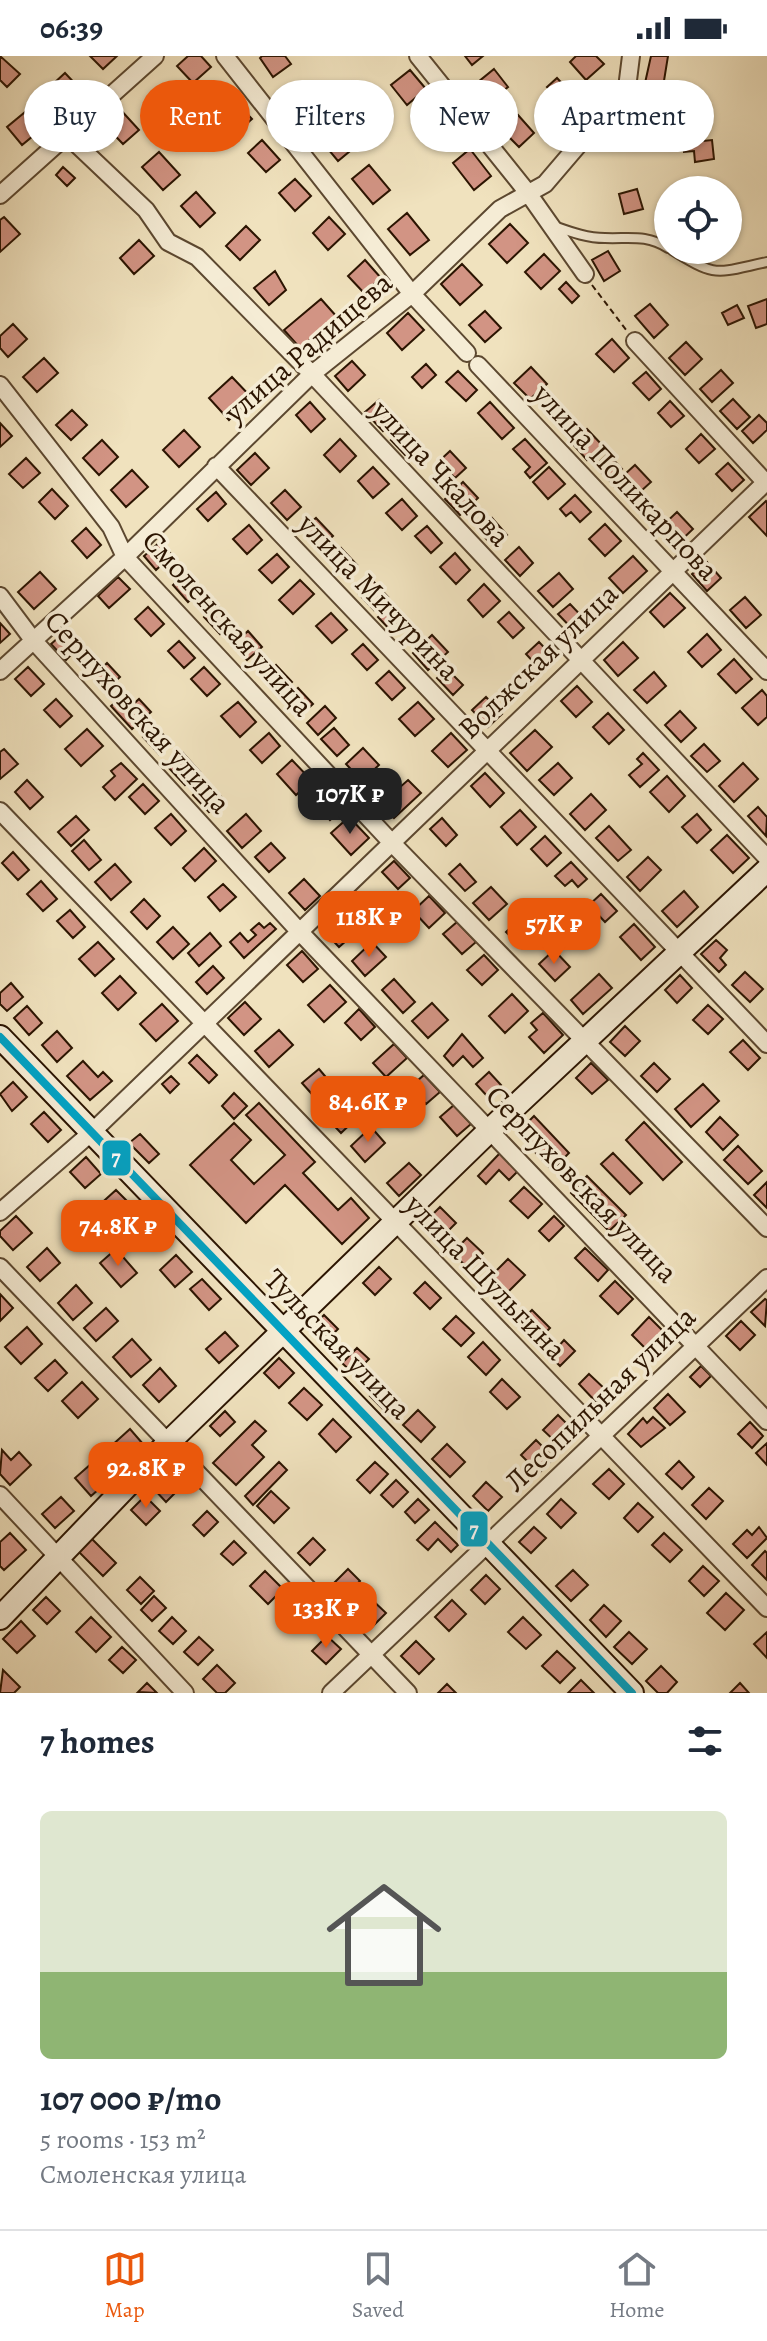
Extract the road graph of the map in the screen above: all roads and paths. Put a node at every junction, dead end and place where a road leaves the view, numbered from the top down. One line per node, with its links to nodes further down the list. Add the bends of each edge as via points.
1 (155, 56): 5 (street)
2 (225, 56): 16 (street, улица Поликарпова)
3 (418, 56): 8 (street)
4 (626, 60): 8 (street, улица Радищева, via 627,88 615,105 545,184)
5 (124, 84)
6 (48, 152): 9 (street)
7 (85, 152): 18 (street, улица Чкалова, via 146,210 168,242 197,257)
8 (528, 193): 10 (street); 16 (street, улица Радищева, via 500,209)
9 (1, 194)
10 (550, 224): 11 (lane, via 579,235 633,235); 14 (street)
11 (654, 243)
12 (767, 262): 13 (lane, via 720,272)
13 (693, 264)
14 (585, 274)
15 (596, 290): 17 (path)
16 (412, 294): 18 (street, улица Радищева); 23 (street, улица Поликарпова)
17 (635, 341): 21 (street)
18 (312, 374): 20 (street, улица Радищева); 26 (street, улица Чкалова)
19 (0, 385): 22 (street, Смоленская улица, via 111,527)
20 (216, 466): 22 (street, улица Радищева); 29 (street, улица Мичурина)
21 (766, 483): 23 (street, Волжская улица)
22 (125, 557): 25 (street, улица Радищева); 31 (street, Смоленская улица)
23 (671, 572): 26 (street, Волжская улица); 28 (street, улица Поликарпова)
24 (0, 596): 25 (street, Серпуховская улица)
25 (33, 640): 27 (street, улица Радищева); 34 (street, Серпуховская улица)
26 (579, 662): 29 (street, Волжская улица); 32 (street, улица Чкалова)
27 (0, 671)
28 (767, 671)
29 (485, 749): 31 (street, Волжская улица); 35 (street, улица Мичурина)
30 (0, 811): 36 (street, улица Шульгина)
31 (392, 843): 34 (street, Волжская улица); 38 (street, Смоленская улица)
32 (767, 858)
33 (767, 870): 35 (main road)
34 (298, 930): 36 (street, Волжская улица); 40 (street, Серпуховская улица)
35 (680, 954): 38 (main road); 39 (street, улица Мичурина)
36 (202, 1023): 41 (street, Волжская улица); 43 (street, улица Шульгина)
37 (0, 1037): 41 (main road, Тульская улица)
38 (584, 1042): 40 (main road); 44 (street, Смоленская улица)
39 (767, 1044)
40 (491, 1129): 43 (main road); 48 (street, Серпуховская улица)
41 (92, 1132): 42 (street, Волжская улица); 47 (main road, Тульская улица)
42 (0, 1212)
43 (395, 1224): 47 (main road); 50 (street, улица Шульгина)
44 (767, 1228)
45 (0, 1267): 51 (street)
46 (767, 1278): 48 (street, Лесопильная улица)
47 (285, 1333): 51 (main road); 53 (main road, Тульская улица)
48 (697, 1345): 49 (street, Серпуховская улица); 50 (street, Лесопильная улица)
49 (767, 1421)
50 (601, 1435): 53 (street, Лесопильная улица); 55 (street, улица Шульгина)
51 (169, 1442): 54 (main road); 57 (street)
52 (0, 1495): 54 (street)
53 (489, 1544): 57 (street, Лесопильная улица); 61 (main road, Тульская улица)
54 (60, 1558): 56 (main road); 58 (street)
55 (767, 1608)
56 (0, 1618)
57 (371, 1654): 59 (street, Лесопильная улица); 60 (street)
58 (185, 1693)
59 (331, 1693)
60 (408, 1693)
61 (632, 1693)

